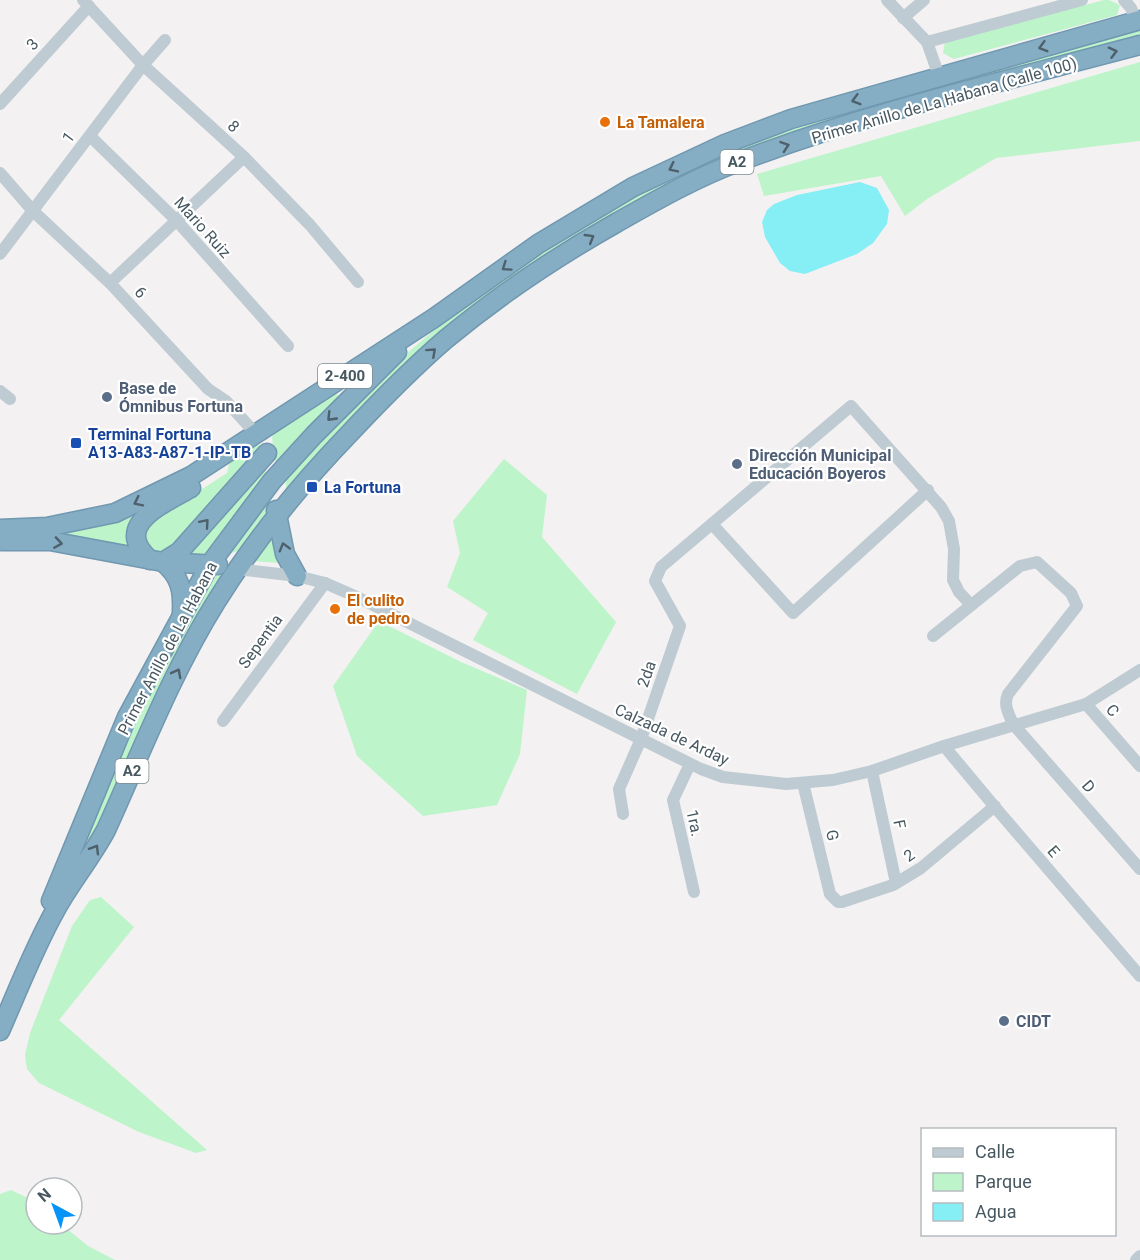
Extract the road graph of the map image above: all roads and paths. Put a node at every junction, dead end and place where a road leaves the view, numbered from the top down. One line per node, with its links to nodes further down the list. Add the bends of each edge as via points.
1 (887, 0): 7 (street)
2 (924, 0): 7 (street)
3 (1082, 0): 6 (street)
4 (1124, 0): 8 (street)
5 (86, 3): 12 (street, 8); 14 (street, 3)
6 (1052, 4): 10 (street)
7 (903, 18): 10 (street)
8 (1138, 20): 13 (highway, Primer Anillo de La Habana (Calle 100) / A2, one-way to 13)
9 (165, 40): 12 (street, 1)
10 (927, 42): 13 (street)
11 (1140, 45): 30 (highway, Primer Anillo de La Habana (Calle 100) / A2, one-way to 11, via 306,479 389,392 445,340 531,275 689,182 859,121)
12 (143, 65): 15 (street, 1); 16 (street, 8)
13 (939, 76): 23 (highway, Primer Anillo de La Habana (Calle 100) / A2, one-way to 23, via 790,119 679,165 538,244)
14 (0, 104)
15 (90, 136): 18 (street, 1); 19 (street, Mario Ruiz)
16 (244, 157): 19 (street); 21 (street, 8)
17 (0, 173): 18 (street, 6)
18 (33, 211): 20 (street, 1); 22 (street, 6)
19 (177, 221): 22 (street); 24 (street, Mario Ruiz)
20 (0, 254)
21 (358, 282)
22 (110, 283): 25 (street, 6, via 208,389 226,401)
23 (434, 318): 25 (highway, 2-400); 28 (highway, Primer Anillo de La Habana / A2, one-way to 28, via 371,376)
24 (288, 346)
25 (256, 434): 26 (highway); 27 (highway, 2-400)
26 (267, 453): 28 (highway); 35 (highway, one-way to 26, via 179,552)
27 (226, 454): 32 (highway, 2-400, one-way to 32, via 115,513 47,527); 35 (highway, via 208,476 148,513 139,524 136,543 140,551)
28 (272, 481): 30 (highway); 36 (highway, Primer Anillo de La Habana / A2)
29 (928, 490): 31 (street, via 852,406); 31 (street, via 793,612); 40 (street, via 949,521 954,549 953,580)
30 (277, 516): 33 (highway, A2); 38 (highway, one-way to 30, via 285,554)
31 (712, 524): 47 (street, 2da, via 661,567 655,581 680,626)
32 (0, 529)
33 (259, 539): 36 (highway, via 242,554); 37 (highway, A2)
34 (0, 541): 35 (highway, one-way to 35, via 50,541)
35 (157, 561): 36 (highway); 41 (highway, via 176,575 182,586)
36 (210, 564): 37 (highway); 41 (highway, Primer Anillo de La Habana / A2)
37 (237, 568): 38 (street, Calzada de Arday); 57 (highway, Primer Anillo de La Habana / A2, one-way to 37, via 106,830 172,681)
38 (297, 576): 39 (street, Calzada de Arday)
39 (325, 583): 45 (street, Sepentia); 47 (street, Calzada de Arday)
40 (971, 605): 42 (street); 46 (street, via 1020,566 1037,562 1071,593 1077,606 1008,694 1006,709)
41 (182, 615): 55 (highway, Primer Anillo de La Habana / A2, via 127,717)
42 (933, 636)
43 (1140, 670): 44 (street, Calzada de Arday)
44 (1086, 704): 46 (street, Calzada de Arday); 50 (street, C)
45 (223, 721)
46 (1013, 724): 48 (street, Calzada de Arday); 56 (street, D)
47 (641, 739): 49 (street, Calzada de Arday); 54 (street, 2da, via 619,789)
48 (944, 746): 51 (street, Calzada de Arday); 53 (street, E)
49 (690, 764): 52 (street, Calzada de Arday, via 723,777); 59 (street, 1ra., via 674,800)
50 (1140, 766)
51 (872, 771): 52 (street, Calzada de Arday); 58 (street, F)
52 (803, 783): 60 (street, G)
53 (995, 806): 58 (street, 2, via 921,868); 62 (street, E)
54 (623, 814)
55 (68, 855): 57 (highway); 61 (highway, Primer Anillo de La Habana / A2)
56 (1140, 869)
57 (81, 871): 61 (highway, Primer Anillo de La Habana / A2, via 56,908)
58 (896, 883): 60 (street, 2, via 842,902)
59 (694, 892)
60 (830, 894)
61 (25, 973): 63 (highway, Primer Anillo de La Habana / A2)
62 (1140, 976)
63 (0, 1032)
64 (1140, 1256): 65 (street)
65 (1136, 1260)

